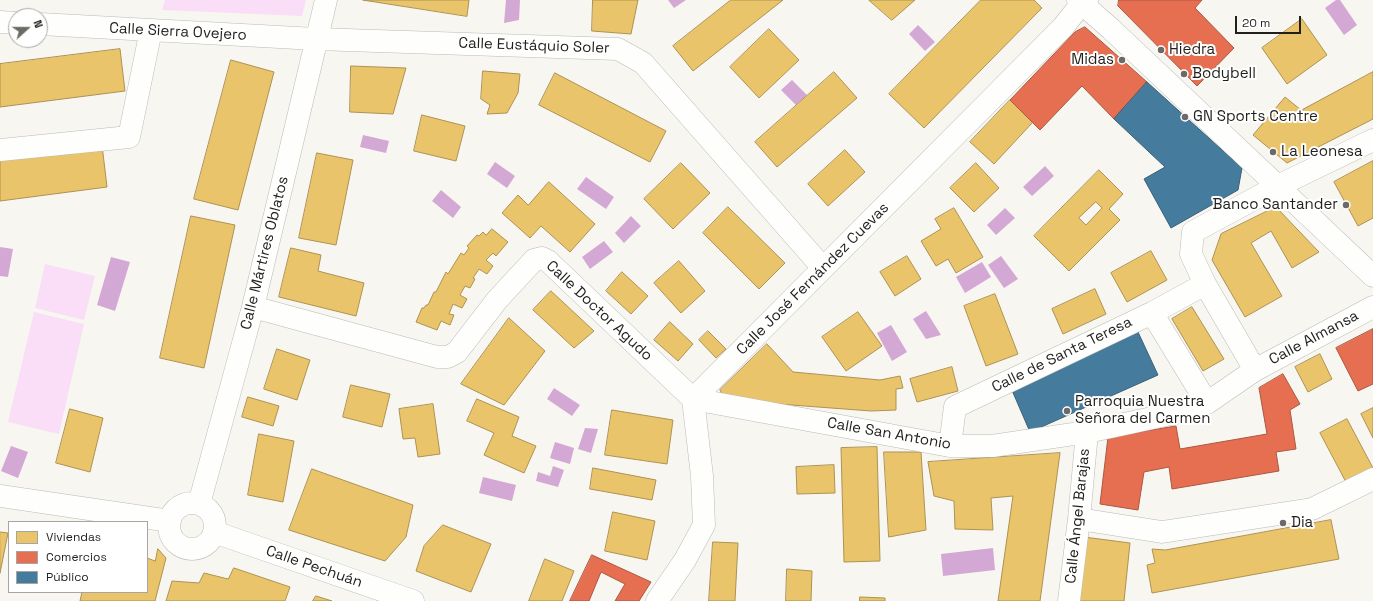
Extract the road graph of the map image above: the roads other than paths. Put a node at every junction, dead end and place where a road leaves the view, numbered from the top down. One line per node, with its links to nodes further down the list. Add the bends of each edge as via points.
1 (326, 0): 5 (street, Calle Mártires Oblatos)
2 (1082, 1): 8 (street); 9 (street, Calle José Fernández Cuevas, via 1063,27)
3 (48, 24): 4 (street, Calle Sierra Ovejero)
4 (151, 30): 5 (street, Calle Sierra Ovejero); 7 (street, via 129,137)
5 (316, 39): 9 (street, Calle Eustáquio Soler, via 618,50 643,63); 12 (street, Calle Mártires Oblatos)
6 (1373, 140): 8 (street)
7 (0, 150)
8 (1278, 186): 10 (street); 11 (street, via 1193,232 1191,254)
9 (823, 268): 16 (street, Calle José Fernández Cuevas)
10 (1373, 276)
11 (1205, 284): 14 (street, Calle de Santa Teresa); 15 (street)
12 (253, 307): 16 (street, Calle Doctor Agudo, via 448,357 457,352 497,300 534,260 542,258); 22 (street, Calle Mártires Oblatos)
13 (1373, 307): 15 (street, Calle Almansa)
14 (1152, 313): 17 (street); 19 (street, Calle de Santa Teresa, via 955,407)
15 (1255, 370): 17 (street, Calle Almansa)
16 (693, 400): 19 (street, Calle San Antonio); 27 (street, via 702,476 704,525 685,560)
17 (1207, 403): 18 (street, Calle San Antonio, via 1180,412)
18 (1087, 432): 19 (street, Calle San Antonio, via 992,446); 23 (street, Calle Ángel Barajas)
19 (950, 446)
20 (1373, 479): 23 (street, via 1312,509 1162,532)
21 (0, 496): 24 (street)
22 (199, 504): 24 (street, via 184,505 173,514); 25 (street, via 212,515)
23 (1079, 519): 28 (street, Calle Ángel Barajas)
24 (170, 522): 25 (street, via 174,540 182,547 202,547 210,541)
25 (214, 532): 26 (street, Calle Pechuán)
26 (413, 601)
27 (657, 601)
28 (1069, 601)

